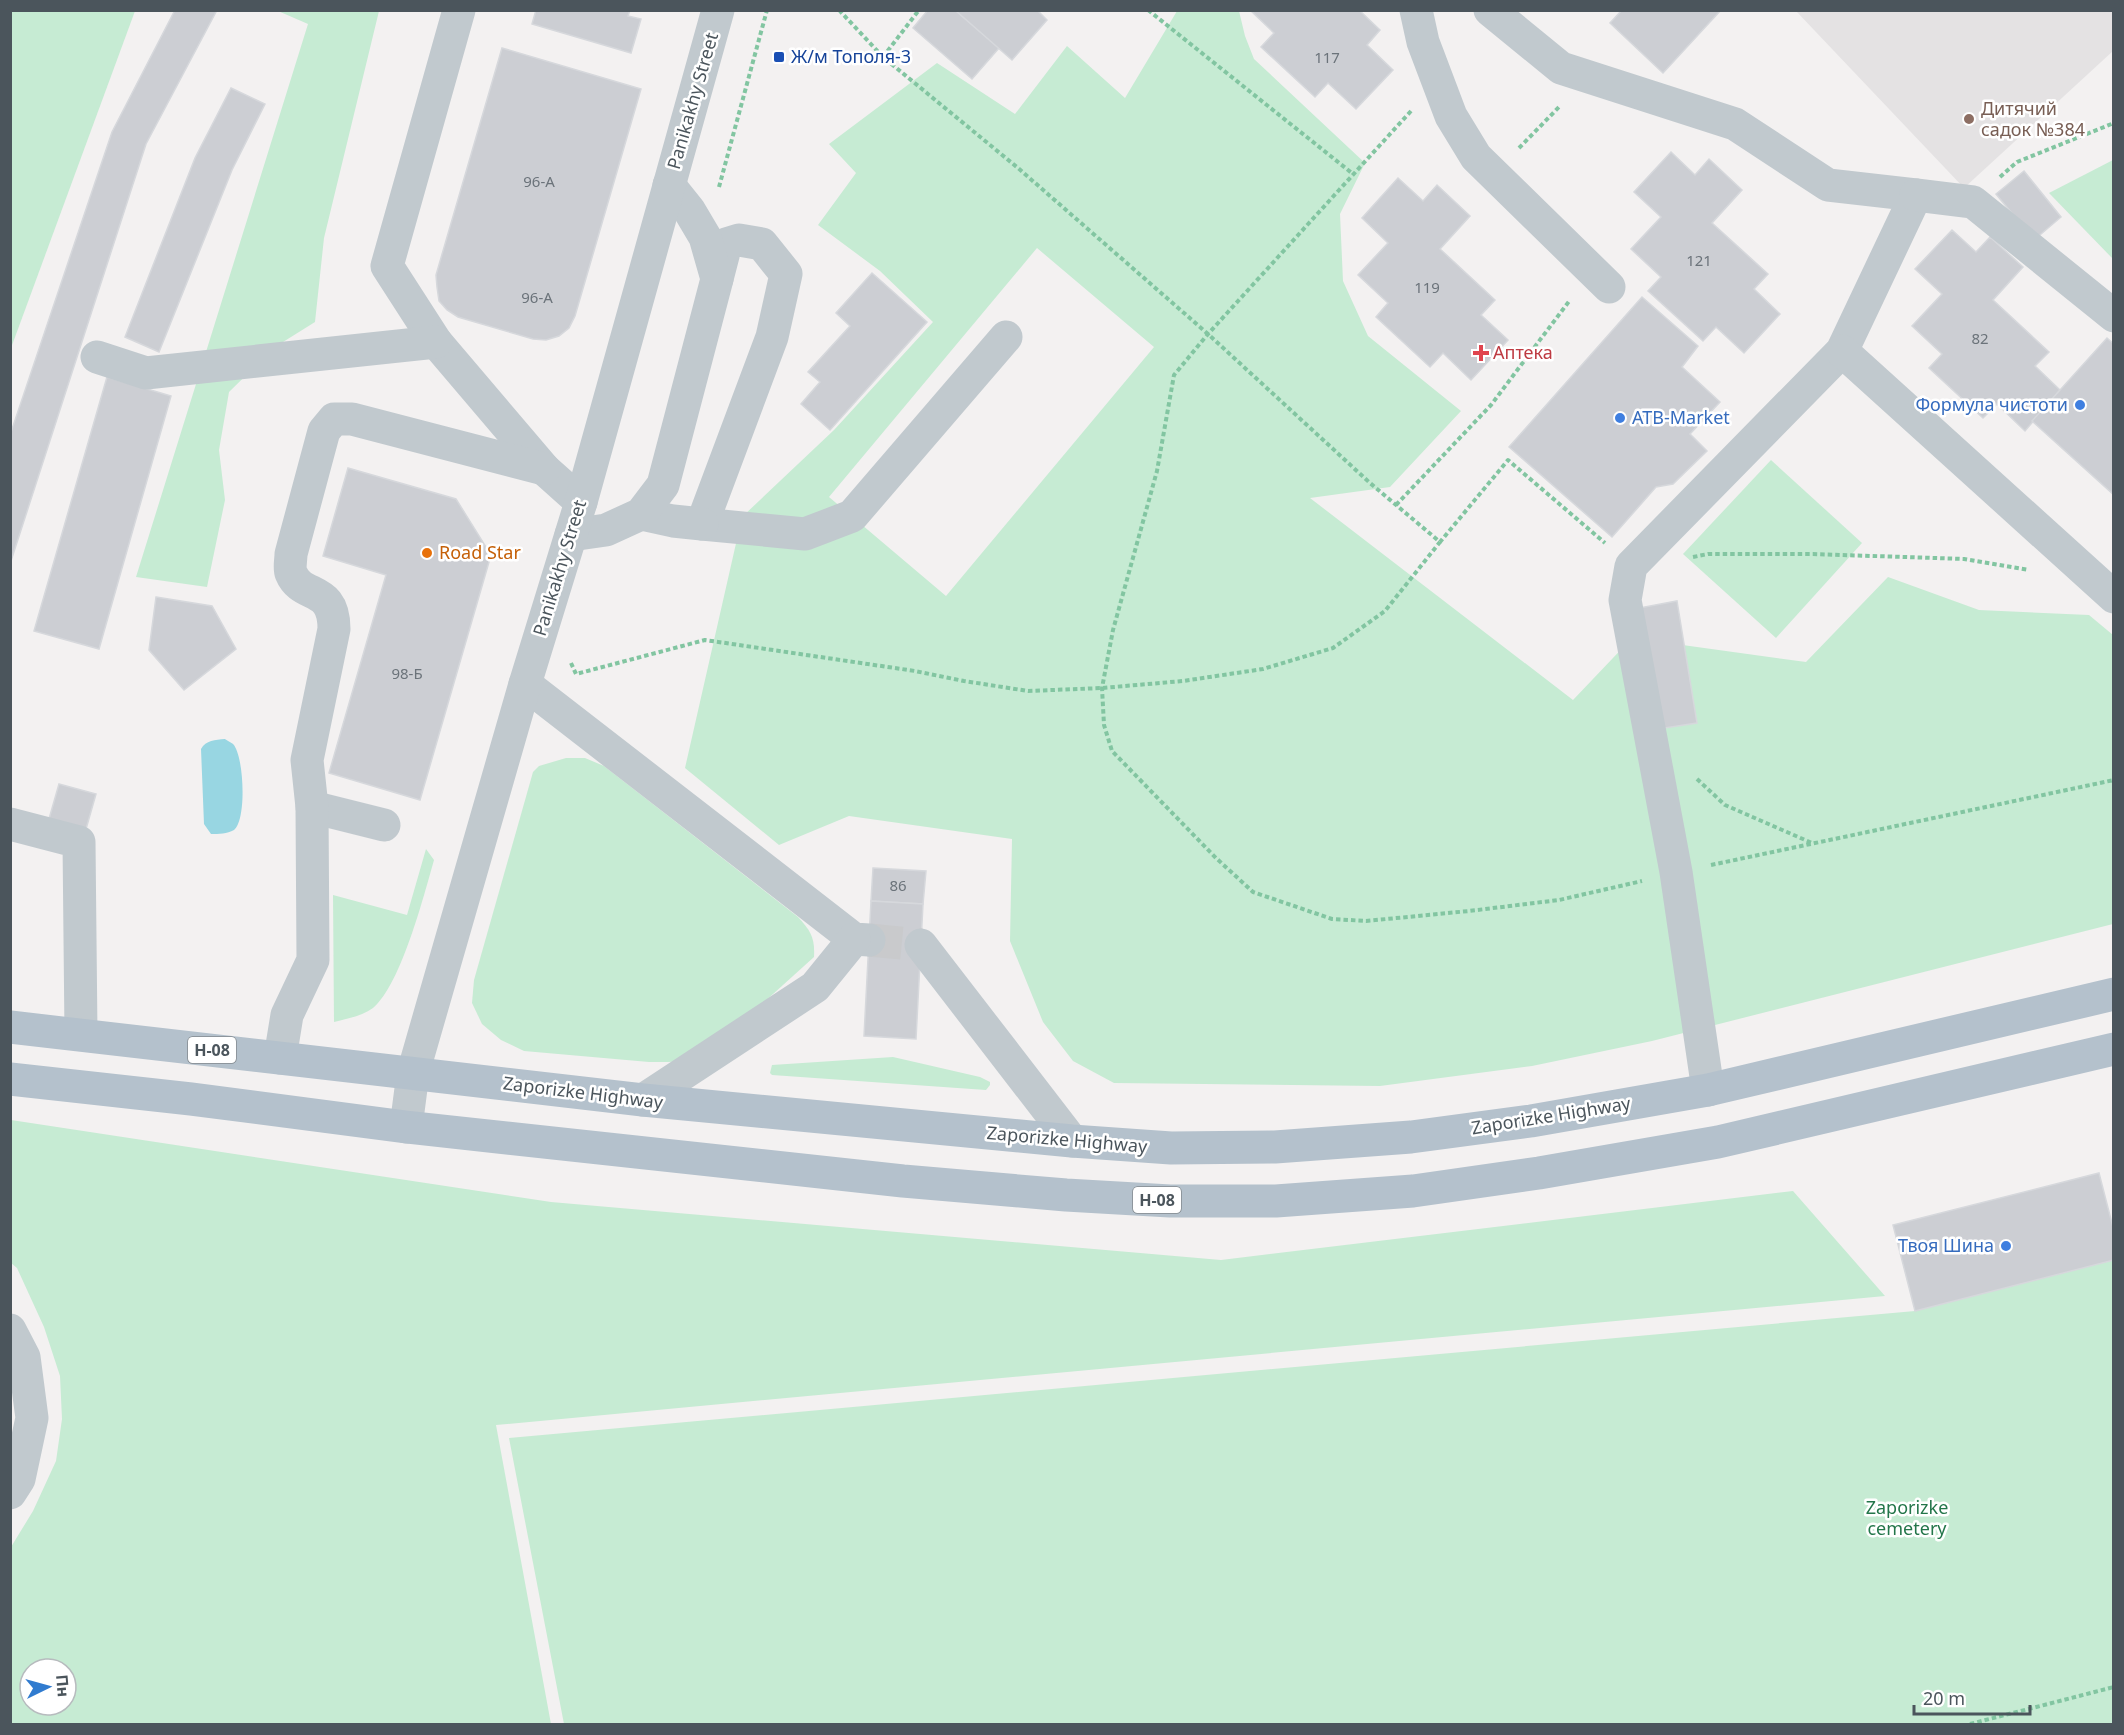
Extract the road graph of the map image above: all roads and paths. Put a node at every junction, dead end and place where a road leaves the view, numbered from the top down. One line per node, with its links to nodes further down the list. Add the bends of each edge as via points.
1 (459, 10): 25 (street, via 387,266)
2 (718, 10): 15 (street, Panikakhy Street)
3 (767, 10): 18 (path)
4 (839, 10): 9 (path)
5 (919, 10): 9 (path)
6 (1148, 10): 13 (path)
7 (1416, 10): 11 (street)
8 (1490, 10): 10 (street, via 1561,68)
9 (883, 57): 23 (path, via 1018,168)
10 (1588, 77): 14 (path); 16 (street, via 1735,124 1827,185)
11 (1437, 82): 13 (path); 14 (street, via 1476,157)
12 (2114, 123): 17 (path, via 2017,162)
13 (1353, 174): 23 (path)
14 (1494, 174): 20 (street)
15 (669, 185): 18 (street); 29 (street, Panikakhy Street)
16 (1916, 195): 17 (street); 26 (street)
17 (1972, 202): 22 (street)
18 (705, 237): 19 (street)
19 (717, 279): 31 (street, via 663,485); 32 (street, via 726,244 738,240 762,244 786,274 772,337)
20 (1609, 287)
21 (1572, 296): 30 (path, via 1491,405)
22 (2114, 316)
23 (1208, 334): 30 (path); 41 (path, via 1174,375 1157,471 1113,630)
24 (1006, 337): 32 (street, via 852,516 805,534)
25 (436, 342): 27 (street, via 146,373); 28 (street)
26 (1842, 351): 36 (street); 38 (street)
27 (97, 357)
28 (544, 469): 29 (street); 44 (street, via 352,419 334,419 324,431 291,554 290,571 297,582 327,601 334,613 307,760)
29 (581, 502): 33 (street, Panikakhy Street)
30 (1396, 505): 34 (path)
31 (641, 514): 32 (street); 33 (street, via 606,530)
32 (702, 525)
33 (571, 535): 39 (street, Panikakhy Street)
34 (1440, 542): 36 (path, via 1509,460); 41 (path, via 1384,611 1333,648 1263,669)
35 (1686, 558): 37 (path, via 1708,554 1814,554 1964,560)
36 (1631, 566): 48 (street, via 1625,600)
37 (2030, 570)
38 (2114, 597)
39 (548, 608): 40 (street, Panikakhy Street); 41 (path, via 576,674 705,640 1028,691)
40 (525, 684): 55 (street, Panikakhy Street); 58 (street, via 862,940 815,987)
41 (1102, 688): 48 (path, via 1104,725 1112,752 1216,858 1253,892 1332,919 1366,921 1559,900)
42 (1692, 775): 47 (path, via 1725,805)
43 (2114, 780): 47 (path)
44 (312, 807): 46 (street); 54 (street, via 313,960 287,1015)
45 (10, 824): 52 (street, via 78,842)
46 (384, 825)
47 (1813, 843): 48 (path)
48 (1676, 872): 57 (street)
49 (921, 945): 60 (street)
50 (2114, 994): 57 (main road, Zaporizke Highway / Н-08)
51 (10, 1027): 52 (main road, Zaporizke Highway / Н-08)
52 (81, 1034): 54 (main road, Zaporizke Highway / Н-08)
53 (2114, 1049): 61 (main road, Н-08)
54 (280, 1058): 55 (main road, Zaporizke Highway / Н-08)
55 (413, 1073): 58 (main road, Zaporizke Highway / Н-08); 59 (street, Panikakhy Street)
56 (10, 1079): 59 (main road, Н-08)
57 (1708, 1090): 60 (main road, Zaporizke Highway / Н-08, via 1531,1121 1399,1138 1263,1147 1171,1148); 61 (main road)
58 (643, 1100): 60 (main road, Zaporizke Highway / Н-08)
59 (406, 1127): 61 (main road, Н-08, via 903,1181 1170,1201 1276,1201 1413,1191)
60 (1072, 1141)
61 (1718, 1142)
62 (10, 1330): 63 (street, via 24,1357 32,1418 19,1479)
63 (10, 1493)
64 (2114, 1687): 65 (path)
65 (1970, 1725)

